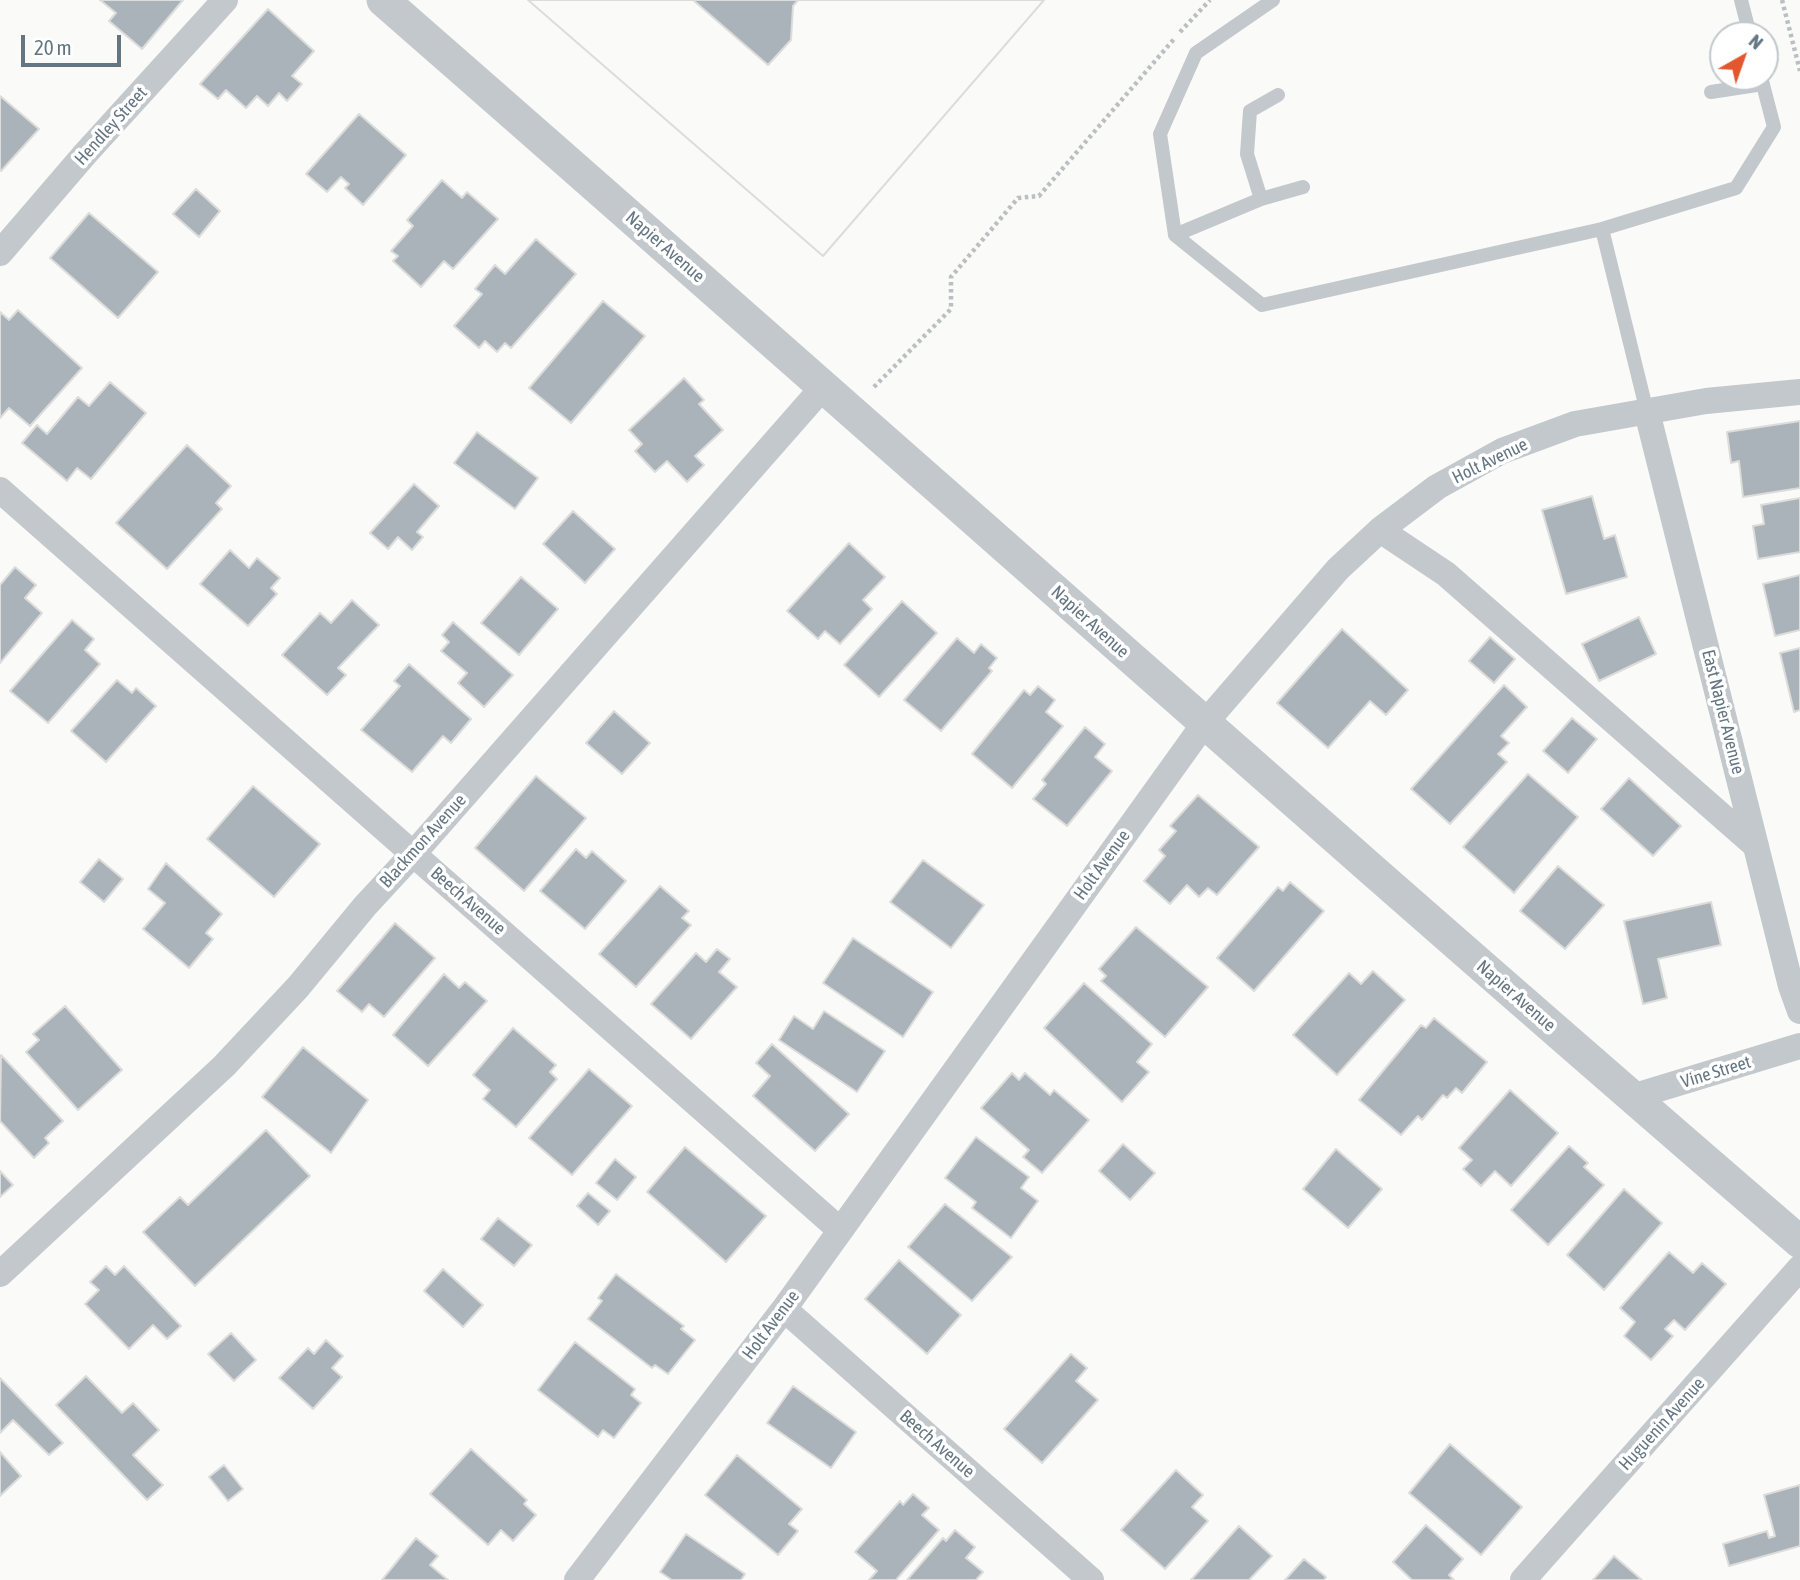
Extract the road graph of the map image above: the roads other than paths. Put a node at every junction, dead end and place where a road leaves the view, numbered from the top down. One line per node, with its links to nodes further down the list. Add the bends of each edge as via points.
1 (225, 0): 14 (street, Hendley Street)
2 (383, 0): 15 (street, Napier Avenue)
3 (1273, 0): 13 (lane, via 1196,53 1160,134)
4 (1741, 0): 5 (lane)
5 (1746, 21)
6 (1716, 91): 8 (lane)
7 (1765, 91): 12 (lane, via 1774,127 1736,188)
8 (1711, 92)
9 (1278, 95): 11 (lane, via 1250,111 1247,154)
10 (1303, 187): 11 (lane)
11 (1261, 199): 13 (lane)
12 (1602, 229): 13 (lane, via 1262,304); 17 (lane)
13 (1175, 235)
14 (0, 253)
15 (824, 386): 20 (street, Napier Avenue); 22 (street, Blackmon Avenue)
16 (1800, 392): 17 (street, Holt Avenue)
17 (1647, 412): 19 (street, Holt Avenue, via 1575,424 1502,451 1437,487); 21 (street, East Napier Avenue)
18 (0, 490): 22 (street, Beech Avenue)
19 (1380, 530): 20 (street, Holt Avenue, via 1338,569); 21 (street, via 1446,574)
20 (1204, 724): 25 (street, Napier Avenue); 26 (street, Holt Avenue)
21 (1756, 846): 23 (street, East Napier Avenue)
22 (414, 853): 26 (street, Beech Avenue); 29 (street, Blackmon Avenue, via 225,1066)
23 (1800, 1011)
24 (1800, 1046): 25 (street, Vine Street)
25 (1632, 1097): 27 (street, Napier Avenue)
26 (840, 1230): 30 (street, Holt Avenue)
27 (1800, 1242)
28 (1800, 1268): 33 (street, Huguenin Avenue)
29 (0, 1274)
30 (784, 1309): 31 (street, Holt Avenue); 32 (street, Beech Avenue)
31 (577, 1580)
32 (1091, 1580)
33 (1524, 1580)

